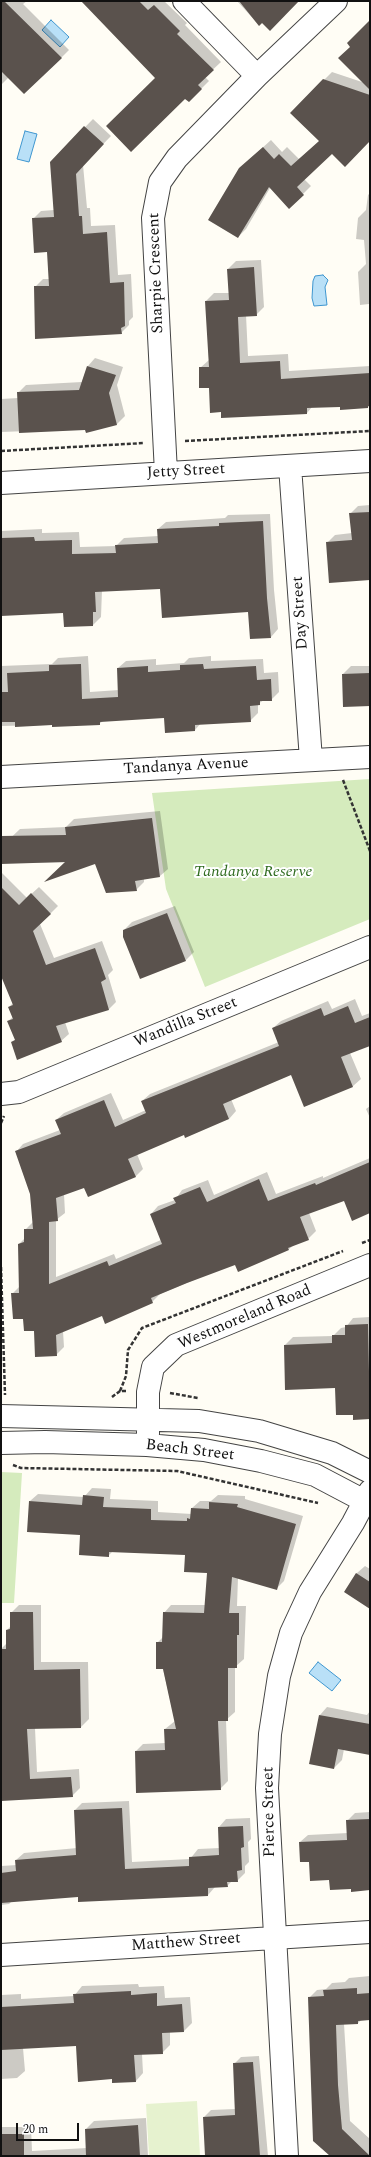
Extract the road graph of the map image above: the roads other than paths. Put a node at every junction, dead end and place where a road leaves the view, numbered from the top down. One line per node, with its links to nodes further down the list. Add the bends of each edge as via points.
1 (184, 1): 3 (street)
2 (336, 1): 3 (street, Sharpie Crescent)
3 (257, 76): 6 (street, Sharpie Crescent, via 177,158 160,182 153,218)
4 (370, 461): 5 (street, Jetty Street)
5 (290, 466): 6 (street, Jetty Street); 9 (street, Day Street)
6 (166, 473): 7 (street, Jetty Street)
7 (1, 482)
8 (370, 757): 9 (street, Tandanya Avenue)
9 (311, 760): 10 (street, Tandanya Avenue)
10 (1, 777)
11 (370, 947): 12 (street, Wandilla Street, via 19,1092)
12 (1, 1094)
13 (370, 1265): 15 (street, Westmoreland Road, via 176,1345 153,1367 148,1392)
14 (3, 1408): 15 (street, Beach Street)
15 (148, 1418): 17 (street, Westmoreland Road); 18 (street, Beach Street, via 199,1421 259,1431 332,1453)
16 (1, 1443): 17 (street, Beach Street)
17 (147, 1445): 19 (street, Beach Street, via 204,1450 261,1461 314,1476)
18 (370, 1472)
19 (368, 1499): 21 (street, Pierce Street, via 310,1592 291,1633 279,1676 270,1734 267,1788)
20 (370, 1932): 21 (street, Matthew Street)
21 (275, 1938): 22 (street, Matthew Street); 23 (street, Pierce Street)
22 (1, 1955)
23 (287, 2156)

